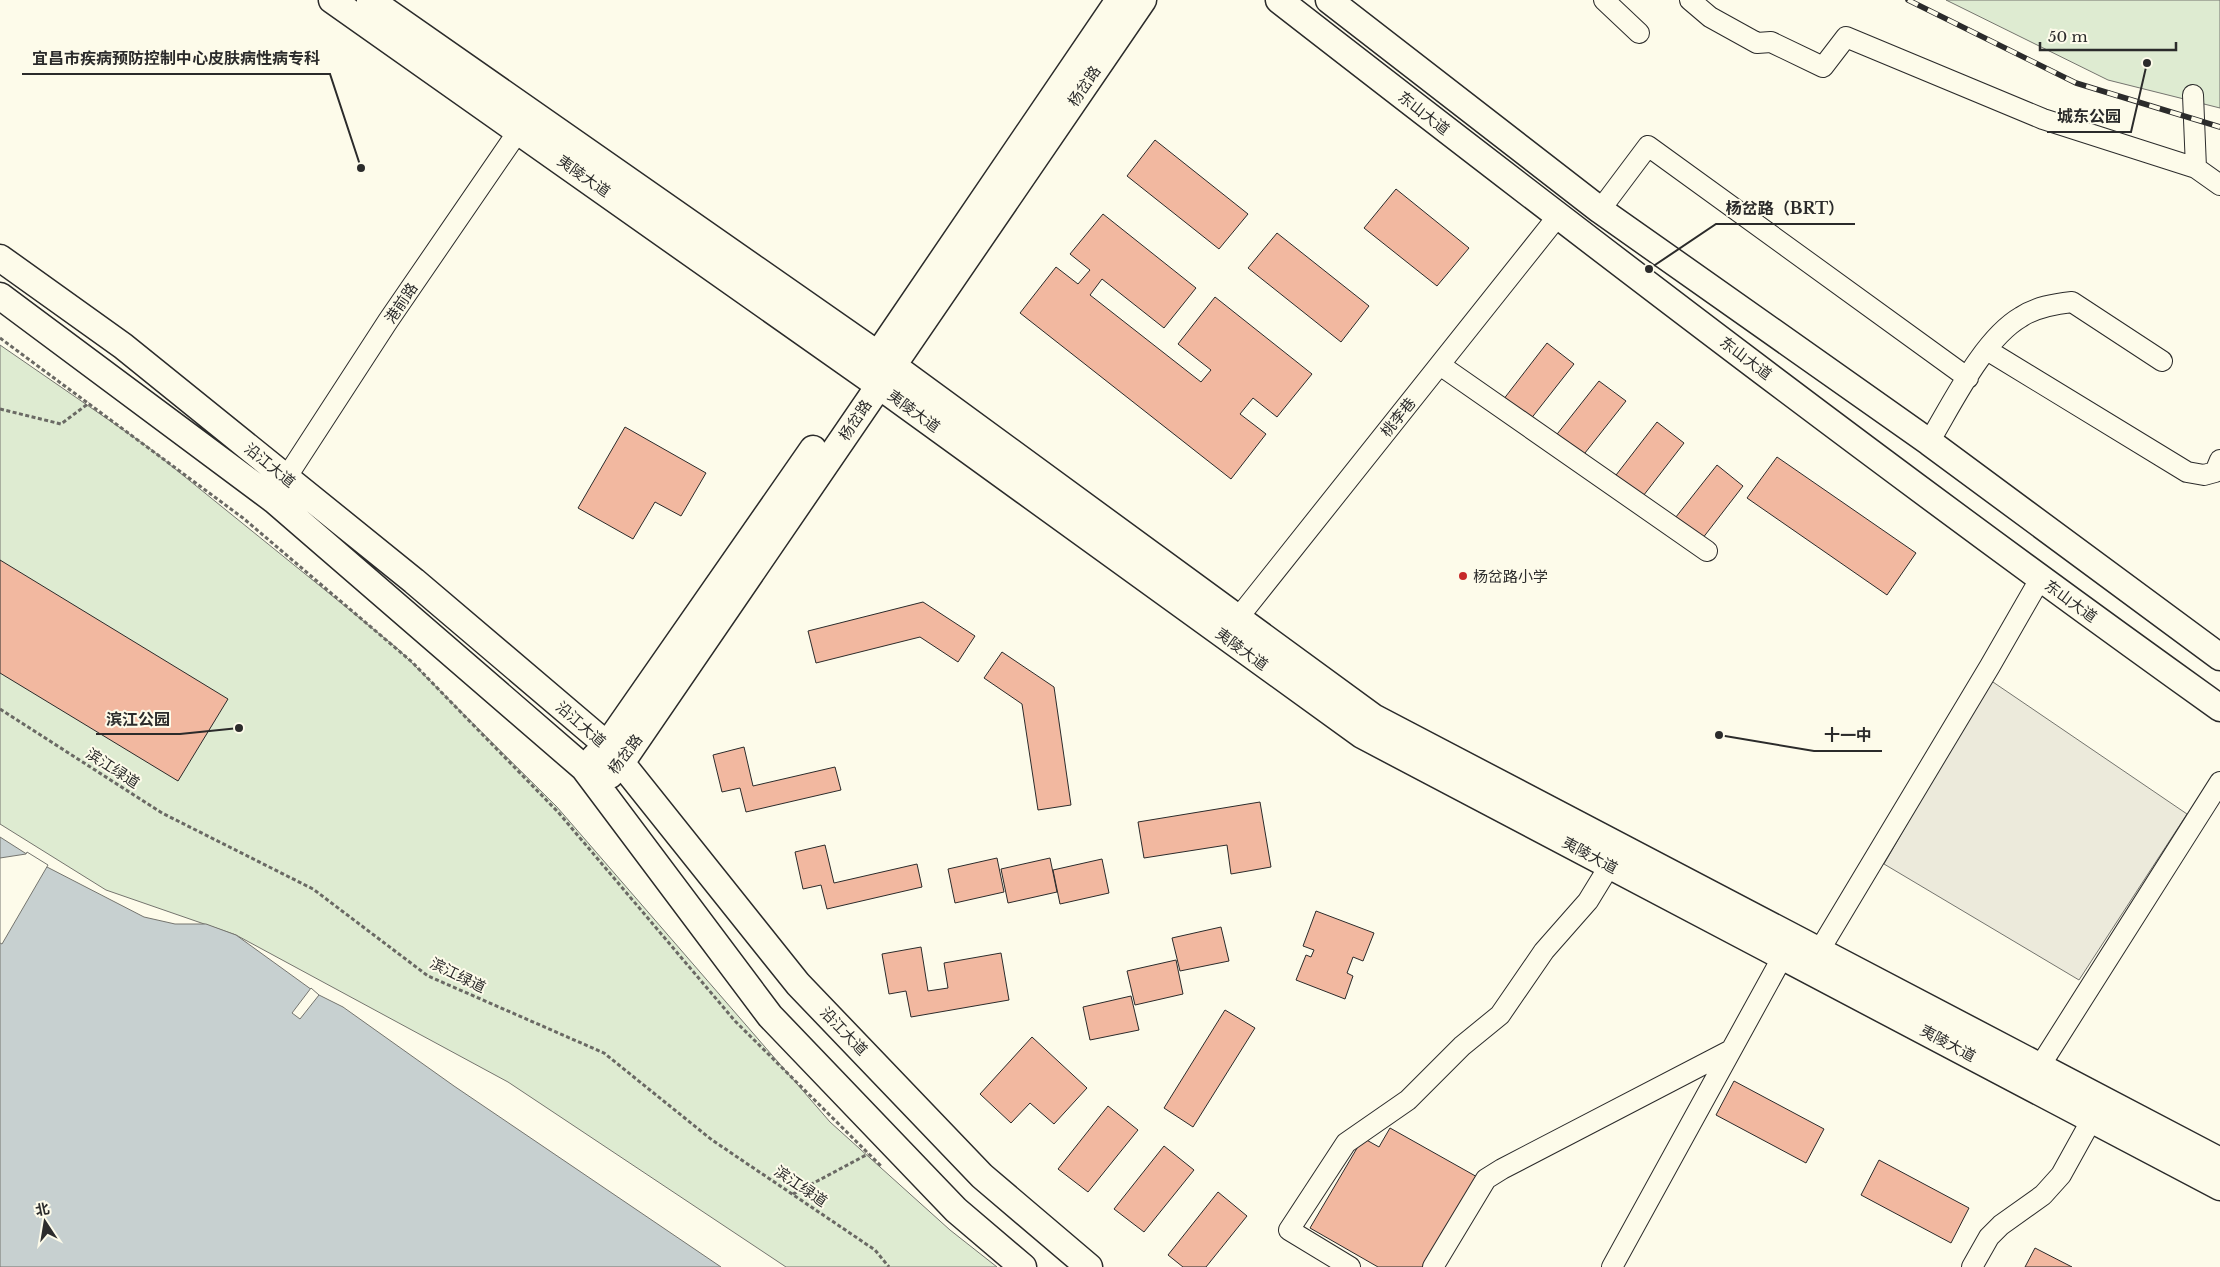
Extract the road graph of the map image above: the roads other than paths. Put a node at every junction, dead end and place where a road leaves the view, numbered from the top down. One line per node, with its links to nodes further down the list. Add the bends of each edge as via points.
1 (332, 0): 11 (main road, 夷陵大道)
2 (370, 0): 21 (main road, 夷陵大道)
3 (1119, 0): 21 (main road, 杨岔路)
4 (1143, 0): 21 (main road, 杨岔路)
5 (1279, 0): 15 (main road, 东山大道)
6 (1329, 0): 14 (main road, 东山大道)
7 (1604, 0): 9 (street)
8 (1690, 0): 12 (street, via 1710,17 1757,43 1771,42 1823,67 1846,37 2043,119)
9 (1640, 33)
10 (2193, 95): 12 (street)
11 (519, 130): 21 (main road, 夷陵大道); 25 (street, 港前路, via 388,321)
12 (2196, 168): 13 (street)
13 (2220, 184)
14 (1600, 210): 22 (street, via 1648,146); 23 (main road, 东山大道)
15 (1558, 216): 20 (street, 桃李巷); 27 (main road, 东山大道)
16 (0, 258): 25 (main road, 沿江大道, via 123,346)
17 (0, 296): 32 (main road, 沿江大道, via 274,500)
18 (1987, 350): 19 (street, via 1997,335 2021,316 2049,305 2072,302); 22 (street); 24 (street, via 2187,472 2204,475 2214,472)
19 (2162, 360)
20 (1440, 365): 26 (street); 28 (street, 桃李巷)
21 (878, 370): 28 (main road, 夷陵大道); 31 (main road, 杨岔路); 34 (main road, 夷陵大道, via 1362,735)
22 (1968, 378): 23 (street)
23 (1929, 442): 29 (main road, 东山大道)
24 (2220, 460)
25 (286, 478): 31 (main road, 沿江大道, via 414,581)
26 (1707, 551)
27 (2040, 579): 30 (main road, 东山大道); 35 (street)
28 (1238, 618): 35 (main road, 夷陵大道, via 1373,717)
29 (2220, 658)
30 (2220, 708)
31 (614, 754): 32 (main road, 杨岔路); 43 (main road, 沿江大道, via 798,984 982,1176)
32 (590, 778): 42 (main road, 沿江大道, via 770,1016 956,1210)
33 (2220, 782): 38 (street)
34 (1610, 865): 36 (main road, 夷陵大道); 44 (street, via 1588,901 1544,951 1500,1015 1462,1046 1408,1100 1346,1143 1289,1230)
35 (1819, 951): 38 (main road, 夷陵大道)
36 (1783, 956): 37 (street); 39 (main road, 夷陵大道)
37 (1731, 1050): 45 (street, via 1486,1179); 46 (street)
38 (2040, 1066): 40 (main road, 夷陵大道)
39 (2092, 1119): 41 (main road, 夷陵大道); 47 (street, via 2061,1175 2043,1194 2001,1224 1989,1237)
40 (2220, 1161)
41 (2220, 1187)
42 (1023, 1267)
43 (1088, 1267)
44 (1350, 1267)
45 (1433, 1267)
46 (1612, 1267)
47 (1972, 1267)

